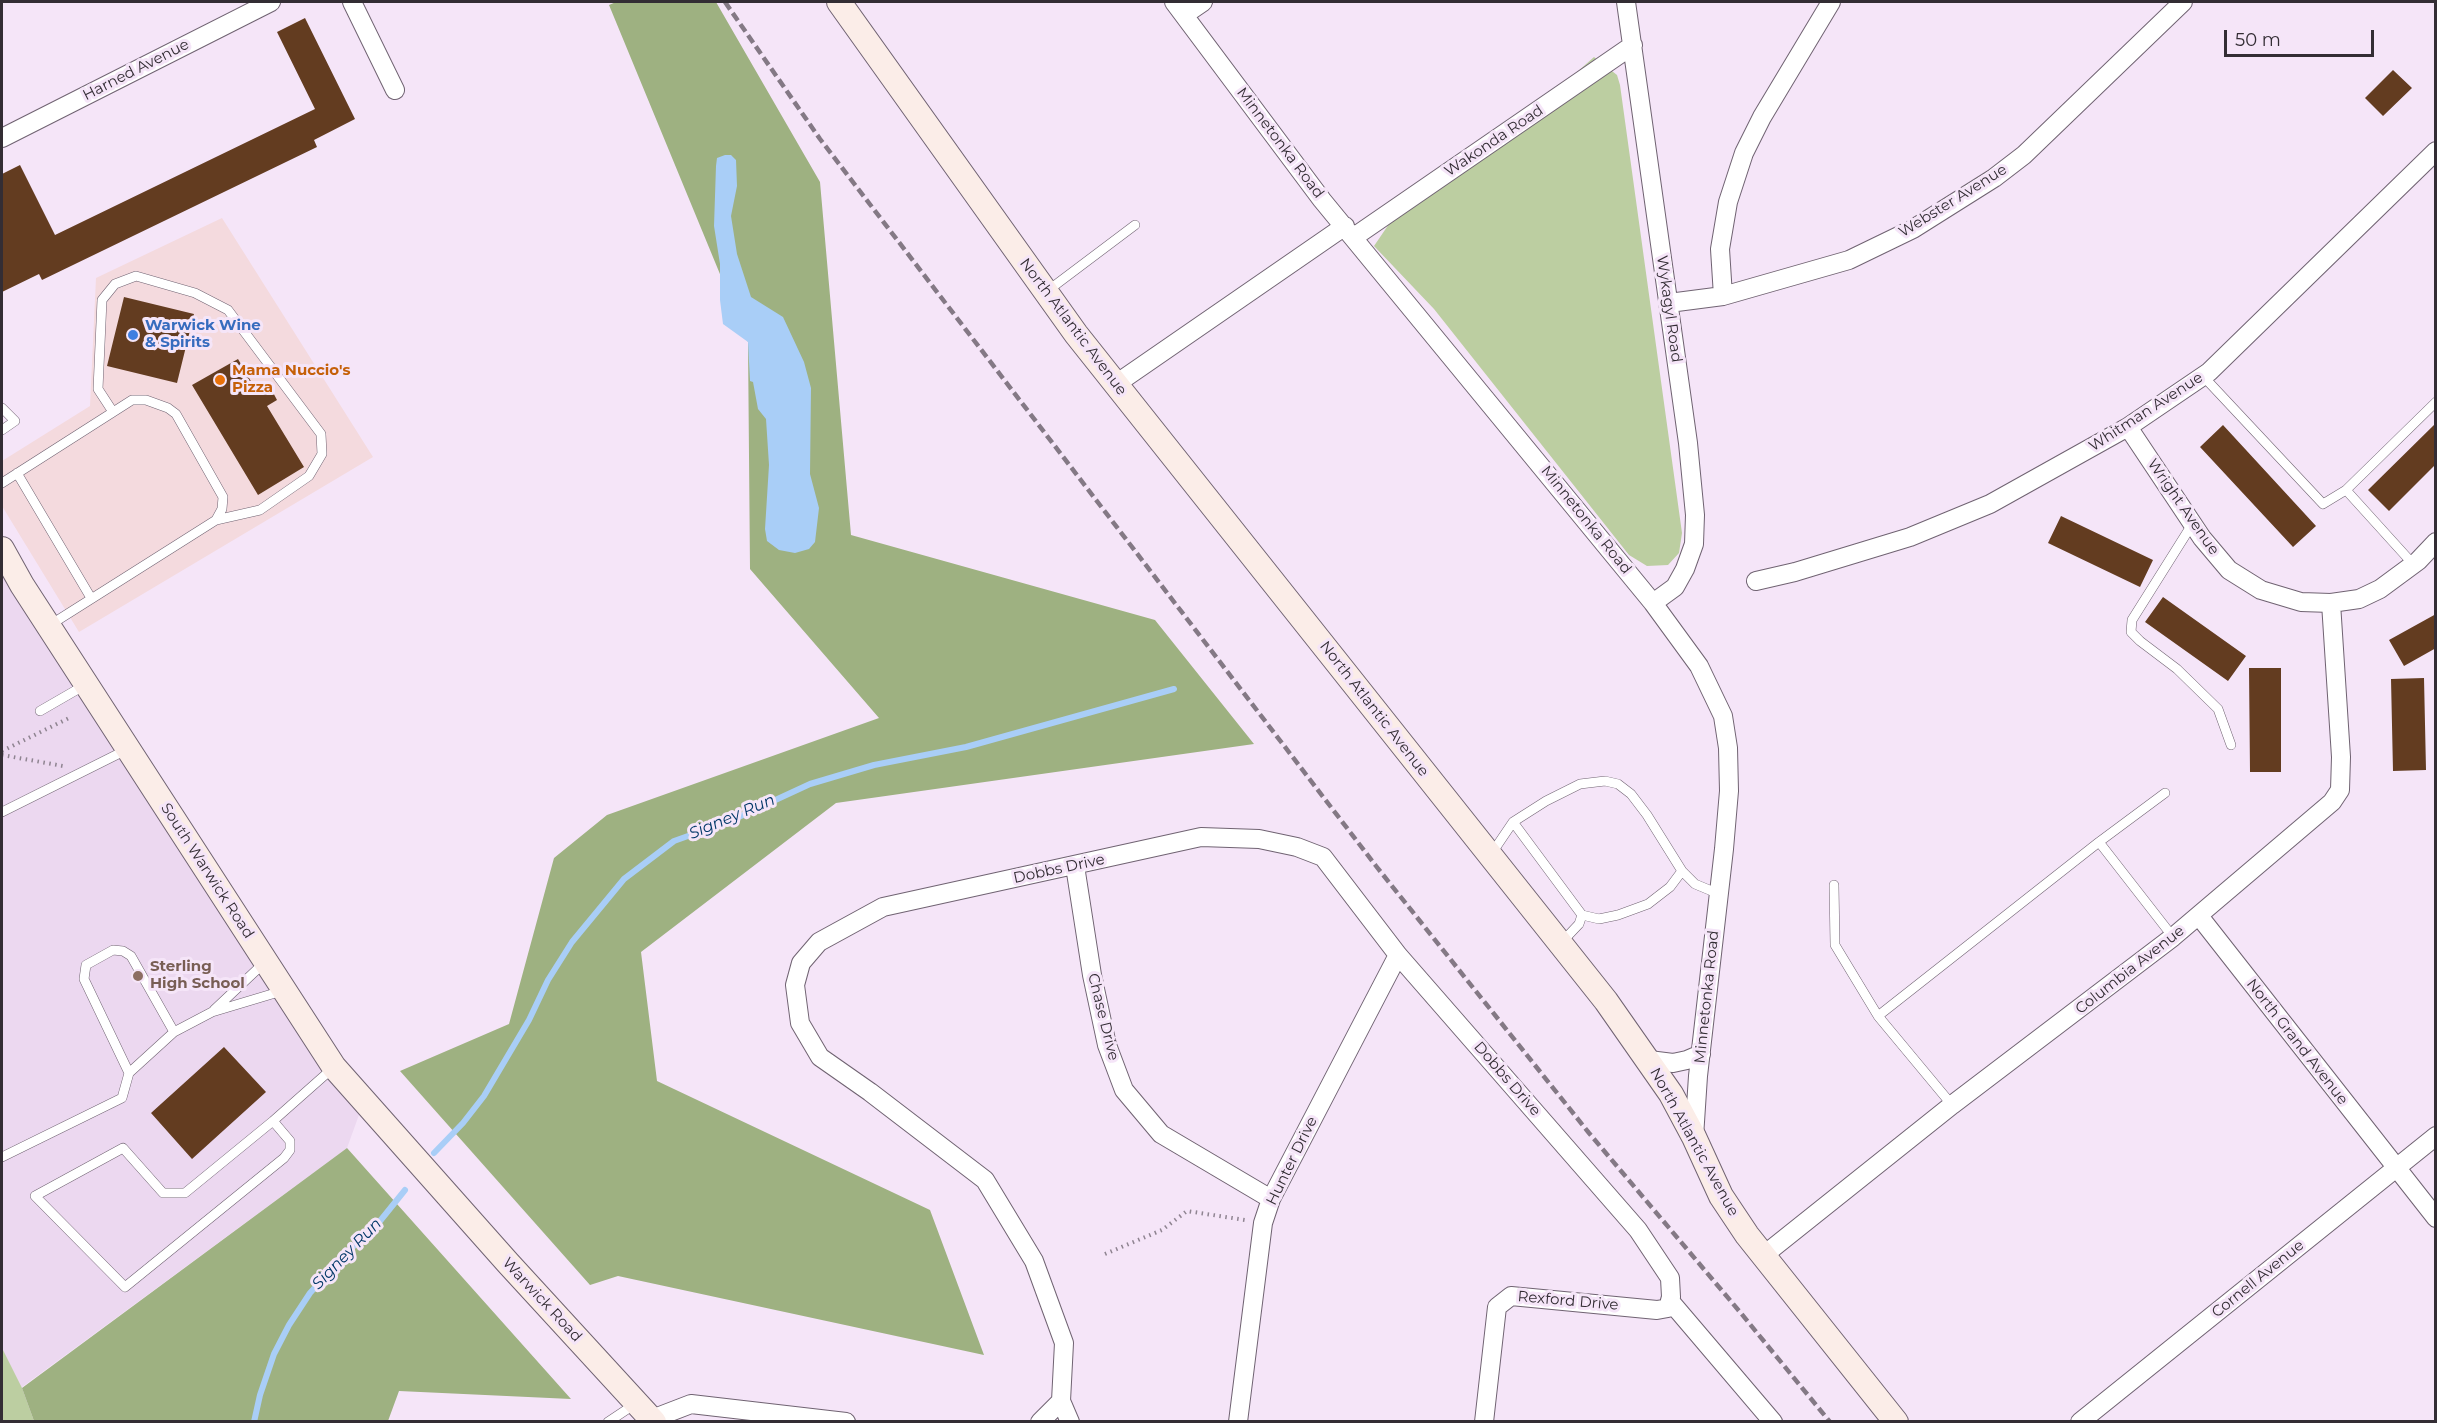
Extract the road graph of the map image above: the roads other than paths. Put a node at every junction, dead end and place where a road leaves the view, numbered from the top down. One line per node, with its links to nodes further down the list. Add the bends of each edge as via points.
1 (271, 2): 11 (street, Harned Avenue)
2 (352, 2): 10 (street)
3 (839, 2): 15 (street, North Atlantic Avenue)
4 (1203, 2): 8 (street)
5 (1626, 2): 9 (street, Wykagyl Road)
6 (1831, 2): 16 (street, via 1744,153 1728,202 1720,249)
7 (2183, 2): 16 (street, Webster Avenue, via 2024,155 1953,205 1849,260)
8 (1179, 8): 14 (street, Minnetonka Road)
9 (1634, 45): 14 (street, Wakonda Road); 17 (street, Wykagyl Road)
10 (395, 90)
11 (2, 138)
12 (2436, 151): 18 (street, Whitman Avenue)
13 (1135, 225): 15 (lane)
14 (1349, 231): 19 (street, Wakonda Road); 35 (street, Minnetonka Road)
15 (1046, 292): 19 (street, North Atlantic Avenue)
16 (1723, 296): 17 (street, Webster Avenue)
17 (1669, 303): 35 (street, Wykagyl Road, via 1688,443 1694,544 1675,587)
18 (2203, 376): 23 (street, Whitman Avenue); 27 (lane, via 2323,504)
19 (1116, 384): 46 (street, North Atlantic Avenue)
20 (2436, 402): 27 (lane)
21 (2, 408): 24 (lane, via 15,422)
22 (113, 412): 25 (lane); 28 (lane, via 132,400 146,400 176,414 223,497); 28 (lane, via 98,389 102,300 115,284 136,276 195,293 228,310 321,434 322,454 309,476 260,510)
23 (2128, 428): 29 (street, Wright Avenue); 33 (street, Whitman Avenue, via 1990,504 1920,533 1795,572)
24 (2, 430)
25 (17, 473): 26 (lane); 34 (lane)
26 (2, 483)
27 (2346, 490): 32 (lane)
28 (216, 520): 34 (lane)
29 (2193, 523): 36 (street, Wright Avenue, via 2229,570 2261,590 2301,602); 40 (lane, via 2132,620 2131,632 2218,709)
30 (2436, 542): 32 (street, Wright Avenue)
31 (2, 549): 37 (street, South Warwick Road)
32 (2413, 564): 36 (street, Wright Avenue, via 2380,590 2359,599)
33 (1756, 580)
34 (91, 598): 37 (lane)
35 (1653, 603): 50 (street, Minnetonka Road, via 1699,666 1723,716 1729,791)
36 (2331, 603): 52 (street, Columbia Avenue, via 2340,790 2326,807)
37 (48, 626): 38 (street, South Warwick Road)
38 (86, 685): 39 (lane); 41 (street, South Warwick Road)
39 (40, 711)
40 (2231, 744)
41 (128, 750): 43 (lane); 56 (street, South Warwick Road)
42 (2165, 793): 45 (lane)
43 (2, 812)
44 (1513, 822): 46 (lane); 48 (lane, via 1580,784 1618,784 1647,814); 51 (lane)
45 (2098, 842): 53 (lane); 59 (lane)
46 (1490, 855): 54 (street, North Atlantic Avenue)
47 (1075, 866): 55 (street, Dobbs Drive, via 1201,837 1258,839 1297,848 1323,857); 72 (street, Chase Drive, via 1107,1045 1124,1090 1161,1134); 76 (street, Dobbs Drive, via 883,907 819,942 801,963 795,985 800,1023 820,1057 985,1180 1034,1261 1064,1343)
48 (1682, 871): 50 (lane, via 1695,884); 51 (lane, via 1670,887 1648,904 1599,919)
49 (1834, 885): 59 (lane, via 1835,945)
50 (1719, 894): 61 (street, Minnetonka Road)
51 (1582, 915): 54 (lane)
52 (2199, 916): 53 (street, Columbia Avenue); 70 (street, North Grand Avenue)
53 (2173, 937): 65 (street, Columbia Avenue)
54 (1561, 943): 62 (street, North Atlantic Avenue)
55 (1398, 955): 72 (street, Hunter Drive); 75 (street, Dobbs Drive, via 1638,1230 1670,1278)
56 (266, 962): 57 (street, South Warwick Road); 58 (lane)
57 (284, 990): 58 (lane); 63 (street, South Warwick Road)
58 (212, 1012): 60 (lane)
59 (1878, 1016): 65 (lane)
60 (174, 1032): 64 (lane); 64 (lane, via 131,956 113,950 86,965 84,979)
61 (1701, 1054): 62 (street, via 1673,1063); 68 (street, Minnetonka Road)
62 (1649, 1060): 68 (street, North Atlantic Avenue)
63 (334, 1067): 66 (lane); 71 (street, South Warwick Road)
64 (129, 1073): 69 (lane, via 122,1098)
65 (1952, 1105): 74 (street, Columbia Avenue)
66 (273, 1121): 66 (lane, via 185,1193 163,1193 123,1148 34,1196 125,1287 284,1158 290,1141)
67 (2436, 1136): 70 (street, Cornell Avenue)
68 (1694, 1137): 74 (street, North Atlantic Avenue, via 1721,1196)
69 (2, 1157)
70 (2396, 1167): 73 (street, North Grand Avenue); 86 (street, Cornell Avenue)
71 (432, 1178): 77 (street, Warwick Road)
72 (1271, 1199): 82 (street, Hunter Drive, via 1263,1223)
73 (2436, 1218)
74 (1764, 1256): 85 (street, North Atlantic Avenue)
75 (1670, 1295): 83 (street, Rexford Drive, via 1668,1308 1657,1310 1511,1296 1497,1307); 84 (street, Dobbs Drive)
76 (1061, 1401): 80 (street); 81 (street, Dobbs Drive)
77 (648, 1414): 78 (lane); 79 (street, via 691,1404)
78 (608, 1422)
79 (846, 1422)
80 (1040, 1422)
81 (1070, 1422)
82 (1238, 1422)
83 (1484, 1422)
84 (1773, 1422)
85 (1896, 1422)
86 (2080, 1422)

